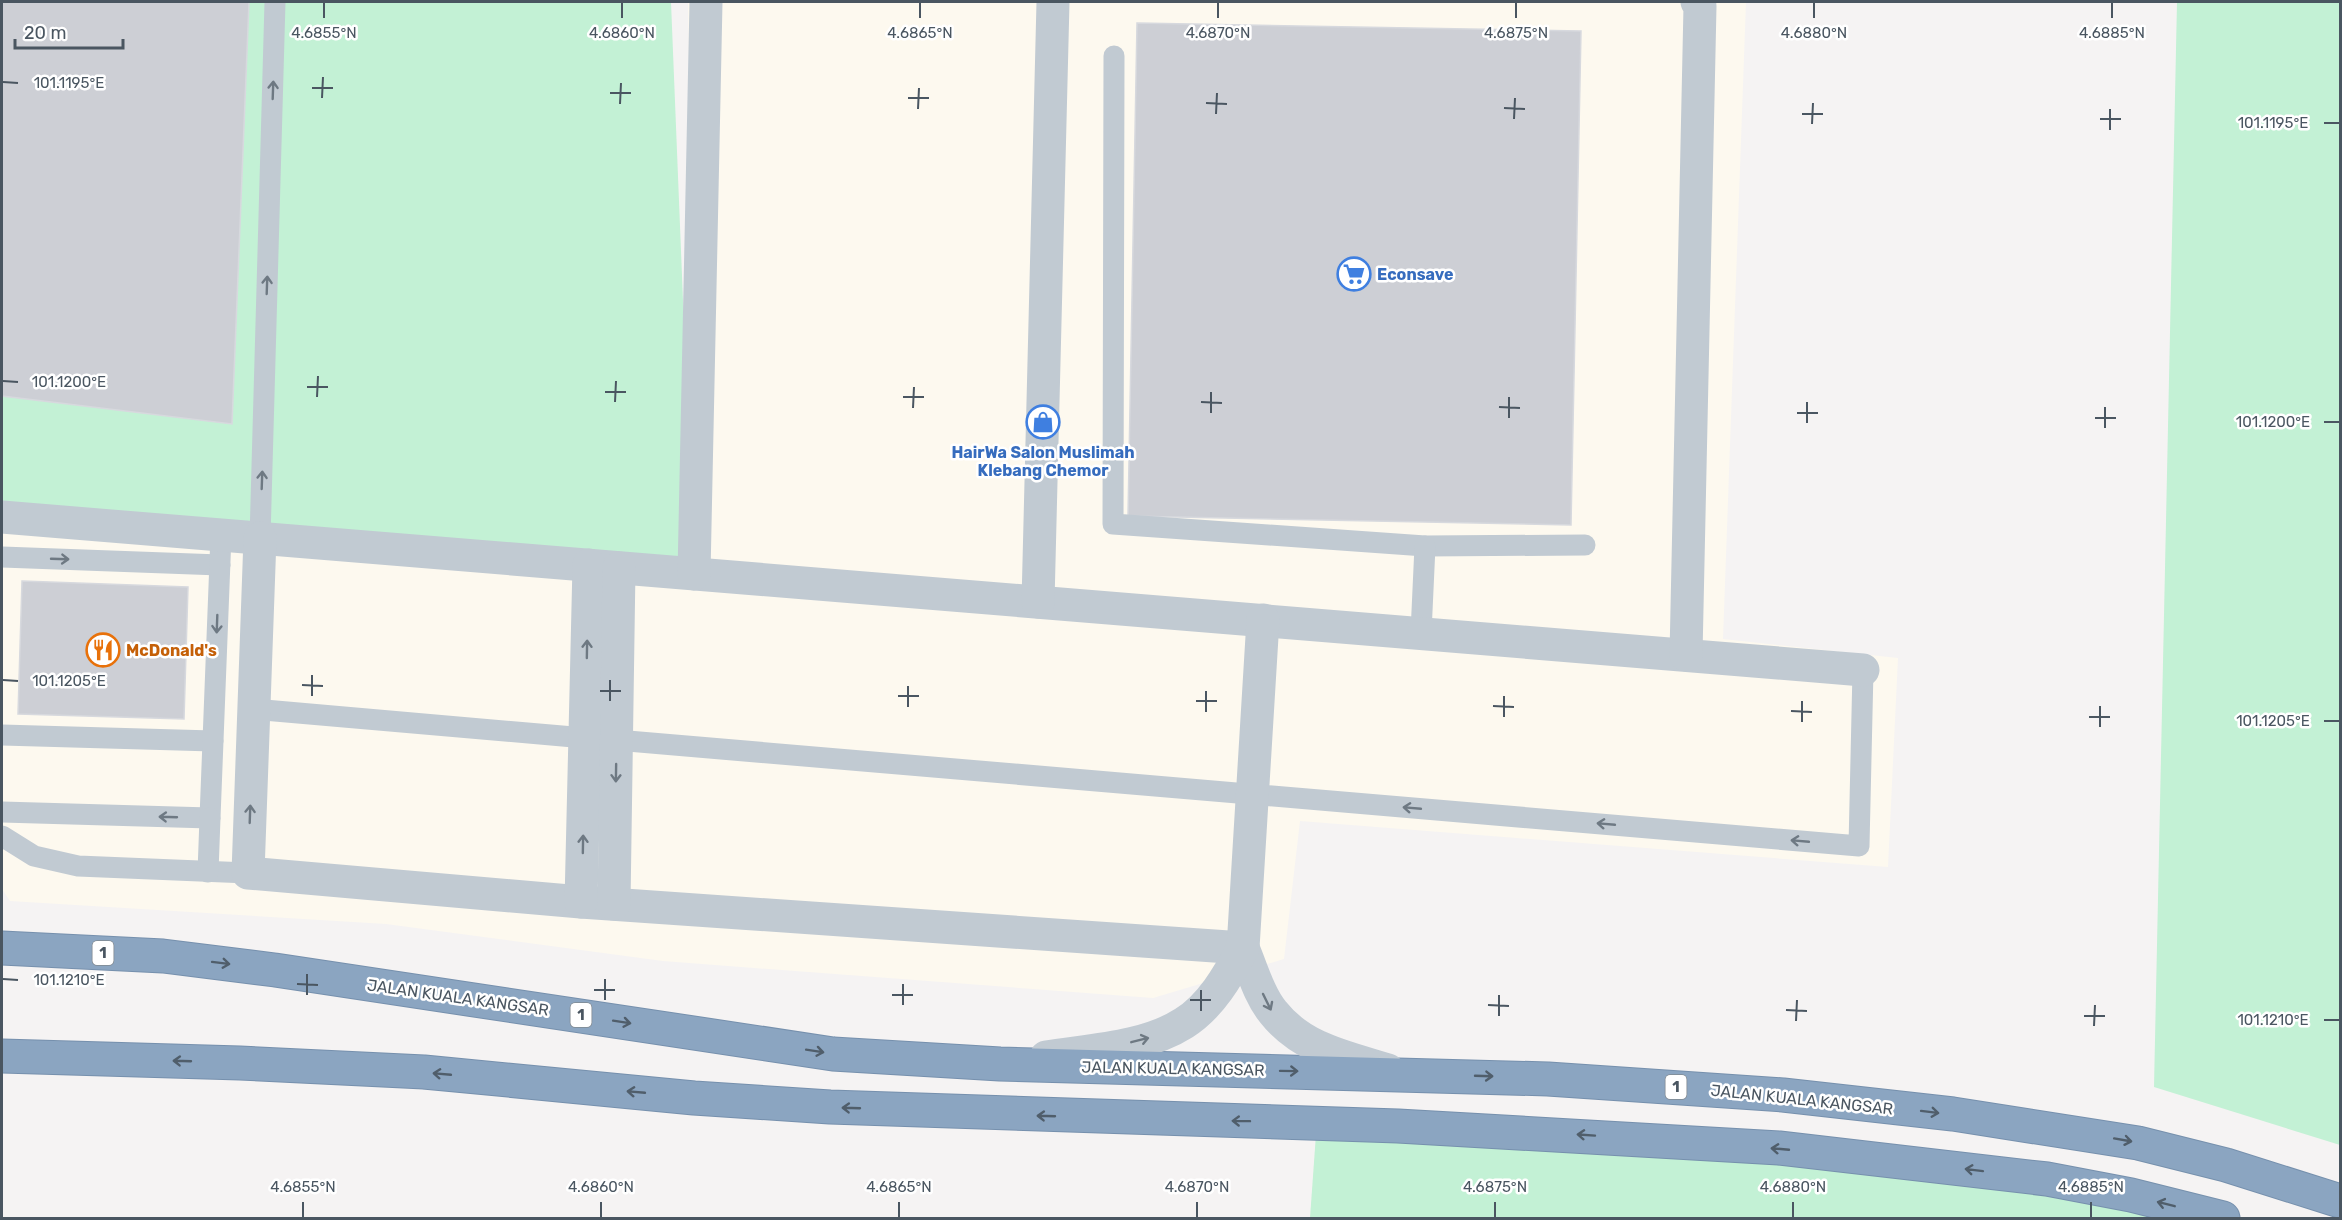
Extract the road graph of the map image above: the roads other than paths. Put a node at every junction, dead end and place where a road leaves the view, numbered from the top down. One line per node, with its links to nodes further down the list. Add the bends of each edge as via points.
1 (275, 2): 7 (lane, one-way to 1)
2 (706, 2): 13 (street)
3 (1053, 2): 14 (street)
4 (1697, 2): 17 (street, via 1700,6)
5 (1114, 56): 9 (lane, via 1113,524)
6 (2, 517): 10 (street)
7 (260, 538): 10 (street); 12 (street); 19 (street)
8 (1586, 545): 9 (lane)
9 (1425, 546): 16 (lane)
10 (220, 550): 11 (lane, one-way to 10); 22 (lane, one-way to 22)
11 (2, 557)
12 (604, 566): 13 (street); 21 (street)
13 (694, 574): 14 (street)
14 (1038, 602): 15 (street)
15 (1263, 620): 16 (street); 23 (street)
16 (1421, 633): 17 (street)
17 (1686, 655): 18 (street)
18 (1863, 670): 23 (lane, one-way to 23, via 1858,846)
19 (253, 709): 21 (lane); 28 (street, one-way to 19)
20 (2, 735): 22 (lane)
21 (601, 739): 23 (lane); 29 (street, one-way to 21); 30 (street, one-way to 30)
22 (213, 741): 25 (lane)
23 (1253, 794): 33 (street)
24 (2, 812): 25 (lane, one-way to 24)
25 (210, 818): 27 (lane)
26 (2, 836): 27 (lane, via 34,856 78,866)
27 (208, 872): 28 (lane)
28 (248, 873): 29 (street)
29 (581, 902): 30 (street)
30 (614, 904): 33 (street)
31 (2, 930): 34 (highway)
32 (2, 948): 34 (highway, JALAN KUALA KANGSAR / 1)
33 (1244, 948): 36 (street, one-way to 33, via 1115,1046 1152,1037 1184,1023 1207,1003); 37 (street, one-way to 37, via 1272,1011 1292,1032 1320,1050)
34 (43, 950): 36 (highway, JALAN KUALA KANGSAR / 1, one-way to 36, via 163,956 264,968 833,1054)
35 (2, 1056): 39 (highway, one-way to 35, via 2047,1179 1779,1148 1398,1126 842,1108 423,1072)
36 (1000, 1064): 37 (highway, JALAN KUALA KANGSAR / 1, one-way to 37)
37 (1399, 1074): 38 (highway, JALAN KUALA KANGSAR / 1, one-way to 38, via 1548,1079 1783,1095 1953,1114 2138,1143 2226,1165)
38 (2340, 1201)
39 (2223, 1218)

